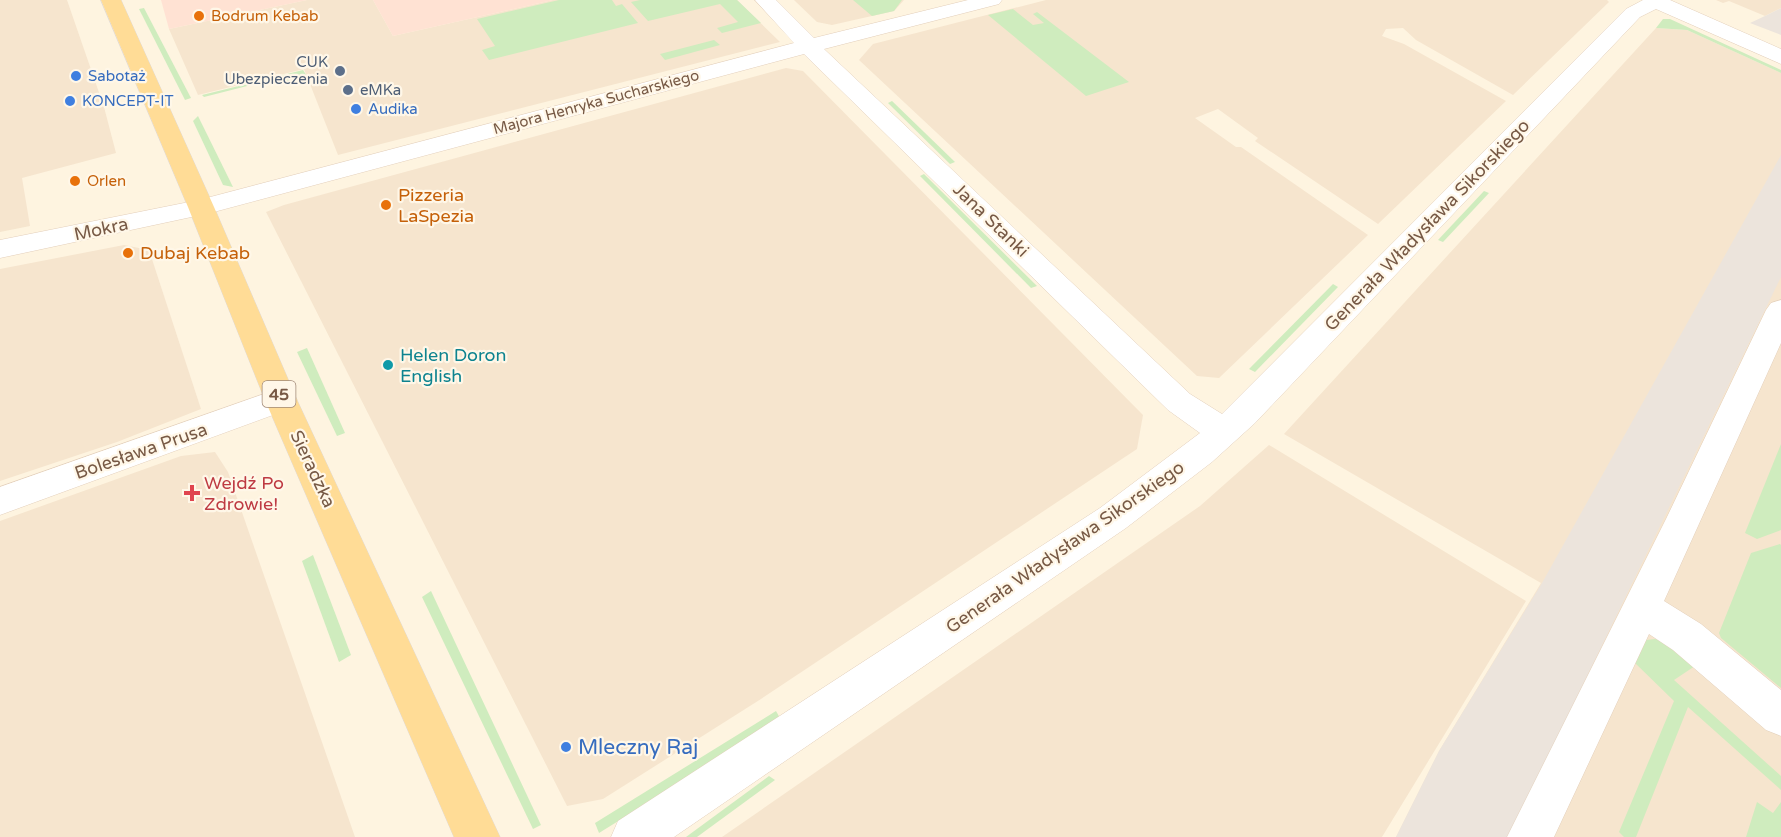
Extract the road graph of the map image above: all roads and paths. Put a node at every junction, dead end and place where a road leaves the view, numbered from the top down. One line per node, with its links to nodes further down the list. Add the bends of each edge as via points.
1 (111, 0): 7 (main road, Sieradzka / 45)
2 (765, 0): 5 (street, Jana Stanki)
3 (992, 0): 5 (street, Majora Henryka Sucharskiego)
4 (1655, 1): 6 (street); 11 (street, Generała Władysława Sikorskiego, via 1633,13)
5 (809, 46): 7 (street, Majora Henryka Sucharskiego); 11 (street, Jana Stanki, via 1179,402)
6 (1781, 57)
7 (201, 207): 8 (street, Mokra); 10 (main road, Sieradzka / 45)
8 (0, 249)
9 (1781, 310): 13 (street)
10 (281, 400): 12 (street, Bolesława Prusa); 15 (main road, Sieradzka / 45)
11 (1224, 432): 16 (street, Generała Władysława Sikorskiego, via 1113,518)
12 (0, 501)
13 (1641, 608): 14 (street, via 1687,637); 17 (street)
14 (1781, 716)
15 (477, 837)
16 (634, 837)
17 (1530, 837)

